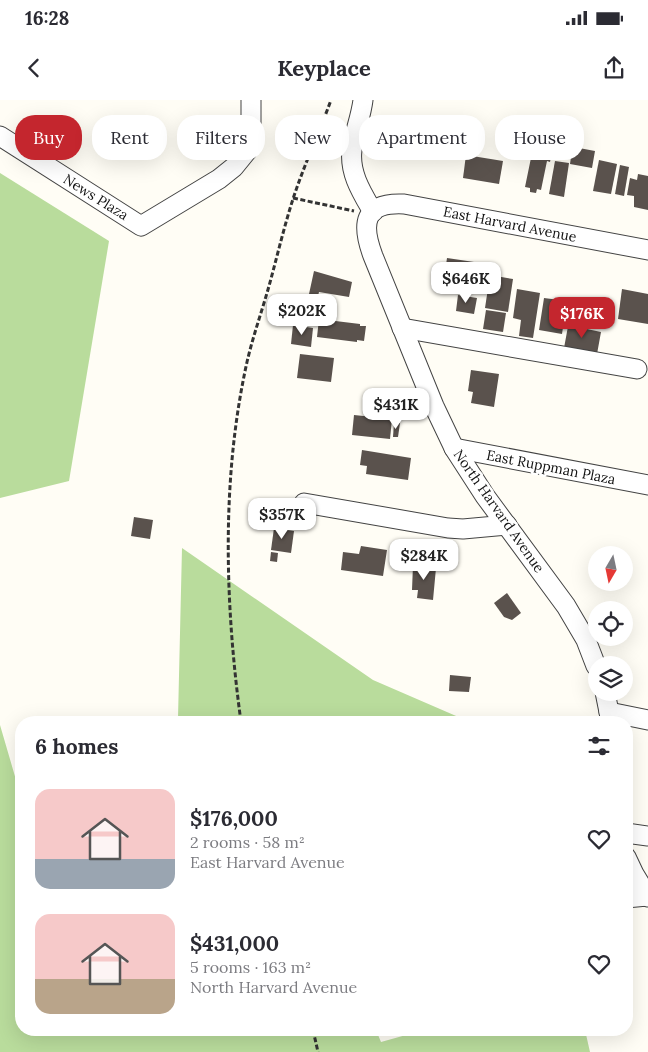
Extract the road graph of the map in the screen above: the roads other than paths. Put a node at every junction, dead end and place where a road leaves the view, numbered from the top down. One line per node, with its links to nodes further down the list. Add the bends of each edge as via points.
1 (251, 100): 3 (street, News Plaza, via 251,142 234,167 141,226)
2 (364, 100): 4 (street, via 351,161 356,183)
3 (0, 136)
4 (371, 213): 5 (street, East Harvard Avenue, via 388,204 404,204); 6 (street, North Harvard Avenue, via 365,227 368,244)
5 (648, 250)
6 (402, 328): 7 (street); 8 (street, North Harvard Avenue)
7 (637, 369)
8 (454, 448): 9 (street, East Ruppman Plaza); 11 (street, North Harvard Avenue)
9 (648, 486)
10 (304, 503): 11 (street, via 448,528)
11 (507, 525): 12 (street, North Harvard Avenue, via 569,612)
12 (592, 656)
13 (607, 701): 14 (street)
14 (610, 716)
15 (633, 719): 16 (street)
16 (648, 720)
17 (633, 834): 18 (street)
18 (648, 836)
19 (633, 872): 20 (street)
20 (648, 896): 21 (street)
21 (633, 897)

